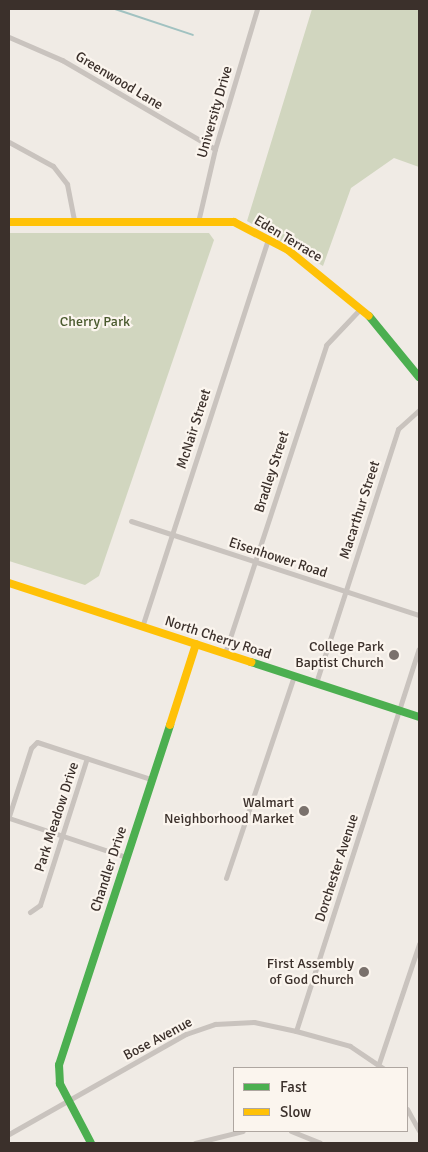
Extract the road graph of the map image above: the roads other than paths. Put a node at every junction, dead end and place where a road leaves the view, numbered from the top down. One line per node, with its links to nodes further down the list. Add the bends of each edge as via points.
1 (257, 9): 4 (street, University Drive)
2 (9, 37): 4 (street, Greenwood Lane, via 62,60)
3 (9, 142): 5 (street, via 53,166 67,184)
4 (215, 149): 7 (street, University Drive)
5 (74, 221): 6 (street, Eden Terrace); 7 (street, Eden Terrace)
6 (9, 222)
7 (198, 222): 8 (street, Eden Terrace, via 234,222)
8 (268, 239): 9 (street, Eden Terrace, via 325,277); 13 (street, McNair Street)
9 (360, 308): 10 (street, Eden Terrace); 14 (street, Bradley Street, via 326,345)
10 (419, 377)
11 (419, 410): 16 (street, Macarthur Street, via 398,429)
12 (131, 521): 13 (street, Eisenhower Road)
13 (172, 535): 14 (street, Eisenhower Road); 18 (street, McNair Street)
14 (255, 562): 16 (street, Eisenhower Road); 21 (street, Bradley Street)
15 (9, 583): 18 (street, North Cherry Road)
16 (345, 591): 17 (street, Eisenhower Road); 23 (street, Macarthur Street)
17 (419, 614)
18 (142, 627): 19 (street, North Cherry Road)
19 (196, 644): 21 (street, North Cherry Road); 27 (street, Chandler Drive)
20 (419, 649): 24 (street, Dorchester Avenue)
21 (225, 653): 22 (street, North Cherry Road)
22 (294, 676): 23 (street, North Cherry Road); 31 (street)
23 (316, 683): 24 (street, North Cherry Road)
24 (399, 711): 25 (street, North Cherry Road); 34 (street, Dorchester Avenue)
25 (419, 717)
26 (87, 758): 27 (street, Park Meadow Drive); 28 (street, via 36,743); 29 (street, Park Meadow Drive)
27 (150, 779): 30 (street, Chandler Drive)
28 (9, 817): 29 (street)
29 (64, 836): 30 (street); 32 (street, Park Meadow Drive, via 40,905)
30 (126, 858): 36 (street, Chandler Drive, via 59,1065)
31 (226, 878)
32 (30, 912)
33 (419, 944): 35 (street)
34 (296, 1031): 35 (street, Bose Avenue, via 350,1046); 36 (street, Bose Avenue, via 254,1022 214,1024 186,1034)
35 (381, 1066)
36 (67, 1102): 41 (street, Bose Avenue); 42 (street, Chandler Drive)
37 (408, 1111): 38 (street)
38 (419, 1131)
39 (239, 1132): 43 (street)
40 (293, 1132): 44 (street)
41 (9, 1134)
42 (90, 1143)
43 (195, 1143)
44 (320, 1143)

